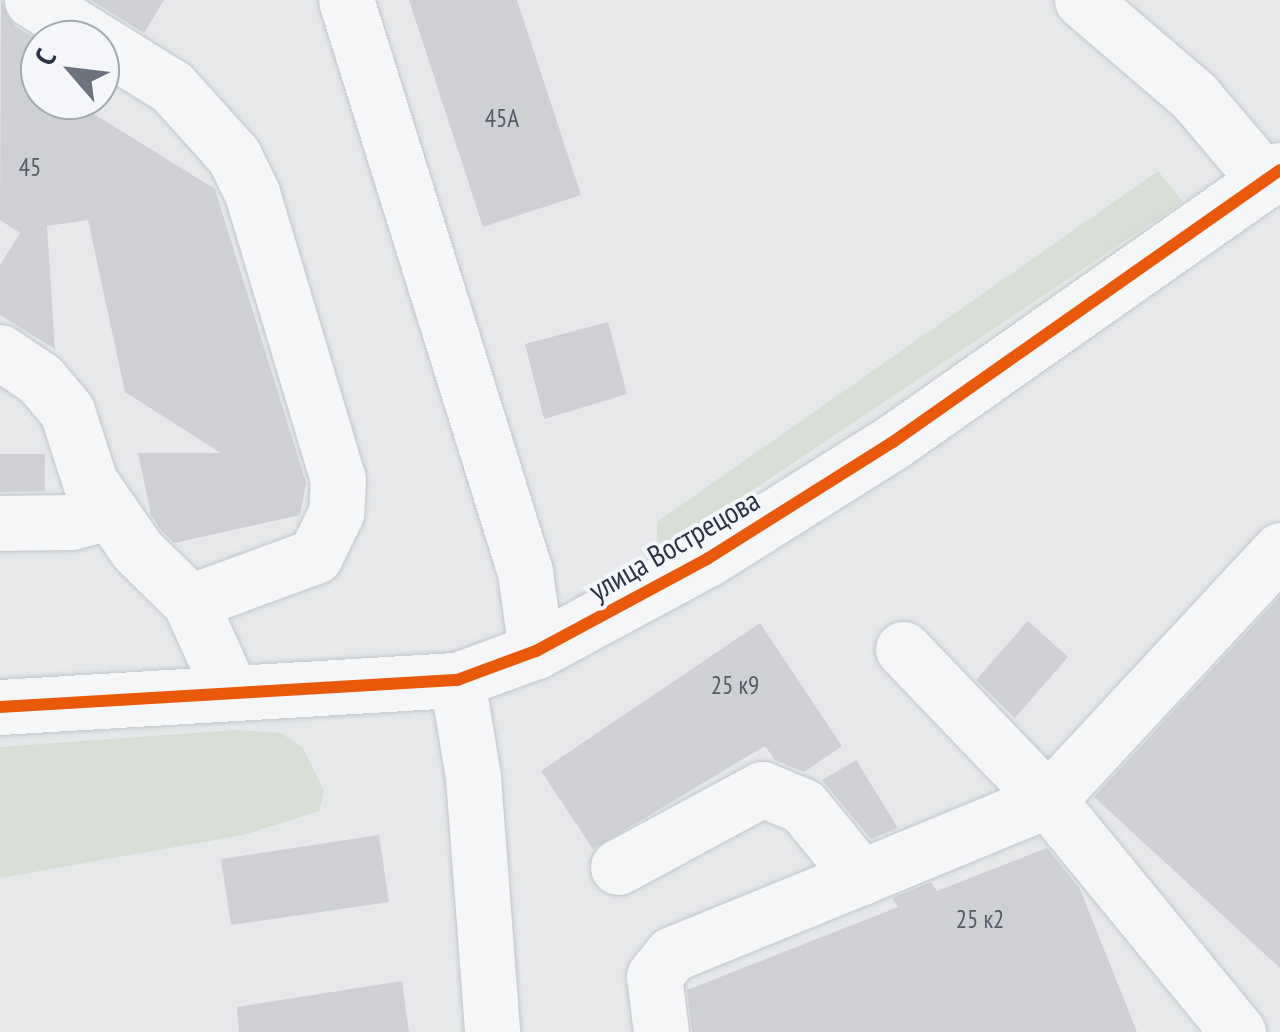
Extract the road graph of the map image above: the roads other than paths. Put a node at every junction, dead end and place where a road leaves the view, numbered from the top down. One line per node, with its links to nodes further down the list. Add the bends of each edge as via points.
1 (32, 0): 9 (street, via 172,86 234,156 252,193 338,478 336,513 315,556)
2 (346, 0): 11 (street, via 525,572)
3 (1082, 0): 4 (street)
4 (1273, 175): 11 (street, улица Вострецова, via 878,452 707,560)
5 (0, 352): 6 (street, via 40,379 66,411 90,482)
6 (109, 512): 7 (street, via 70,522); 9 (street)
7 (0, 524)
8 (1280, 550): 15 (street)
9 (190, 602): 13 (street)
10 (903, 650): 15 (street)
11 (536, 651): 12 (street, улица Вострецова)
12 (457, 680): 13 (street, улица Вострецова); 18 (street, via 473,777)
13 (231, 693): 14 (street, улица Вострецова)
14 (0, 707)
15 (1048, 800): 17 (street); 20 (street)
16 (618, 866): 17 (street, via 762,789 804,806)
17 (861, 876): 19 (street, via 672,954 654,976)
18 (492, 1032)
19 (662, 1032)
20 (1238, 1032)

